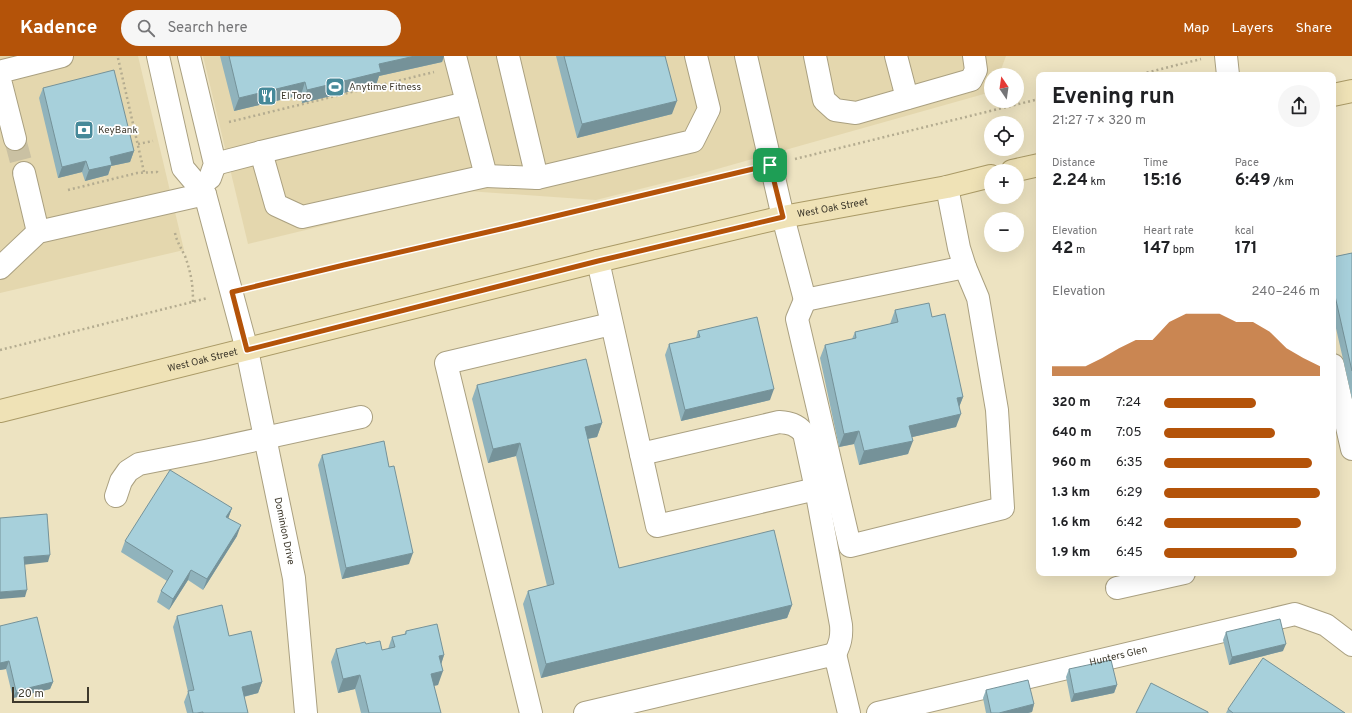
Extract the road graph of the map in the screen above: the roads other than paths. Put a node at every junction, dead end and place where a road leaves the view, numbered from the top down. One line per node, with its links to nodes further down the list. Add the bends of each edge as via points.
1 (62, 56): 17 (street, via 3,71 0,80)
2 (158, 56): 27 (street, via 183,168)
3 (189, 56): 19 (street)
4 (508, 56): 24 (street)
5 (696, 56): 24 (street, via 709,109 693,141)
6 (746, 56): 28 (street)
7 (815, 56): 15 (street, via 824,100 835,110 856,113)
8 (896, 56): 15 (street)
9 (974, 56): 15 (street, via 976,70 971,80)
10 (1216, 57): 12 (street)
11 (448, 63): 16 (street)
12 (1226, 72)
13 (1352, 91): 14 (main road)
14 (1336, 94)
15 (907, 98)
16 (467, 103): 18 (street); 23 (street)
17 (15, 139)
18 (261, 152): 19 (street); 23 (street, via 276,205 302,217)
19 (215, 164): 27 (street)
20 (1036, 166): 21 (main road)
21 (1024, 168)
22 (24, 173): 29 (street)
23 (486, 176): 24 (street)
24 (537, 178)
25 (984, 178): 26 (main road, West Oak Street)
26 (947, 187): 28 (main road, West Oak Street); 31 (street)
27 (205, 194): 29 (street); 35 (street, Dominion Drive)
28 (783, 217): 30 (main road, West Oak Street); 33 (street)
29 (38, 232): 32 (street)
30 (598, 261): 34 (street); 35 (main road, West Oak Street)
31 (965, 267): 33 (street); 33 (street, via 978,298 997,410 1003,508 850,546 798,319)
32 (0, 268)
33 (805, 300)
34 (611, 324): 41 (street); 49 (street, via 446,363)
35 (247, 350): 37 (main road, West Oak Street); 39 (street, Dominion Drive)
36 (1336, 378): 40 (street)
37 (0, 411)
38 (361, 417): 39 (street)
39 (265, 438): 43 (street, via 139,464 128,471); 48 (street, Dominion Drive, via 294,578)
40 (1352, 449)
41 (641, 454): 42 (street, via 779,422 791,423 804,433); 42 (street, via 657,526)
42 (816, 489): 47 (street, via 842,625 840,644)
43 (116, 496)
44 (1171, 576): 45 (street)
45 (1117, 588)
46 (1352, 645): 52 (street, Hunters Glen, via 1326,625 1295,614)
47 (834, 654): 50 (street); 51 (street)
48 (306, 713)
49 (530, 713)
50 (585, 713)
51 (849, 713)
52 (878, 713)

